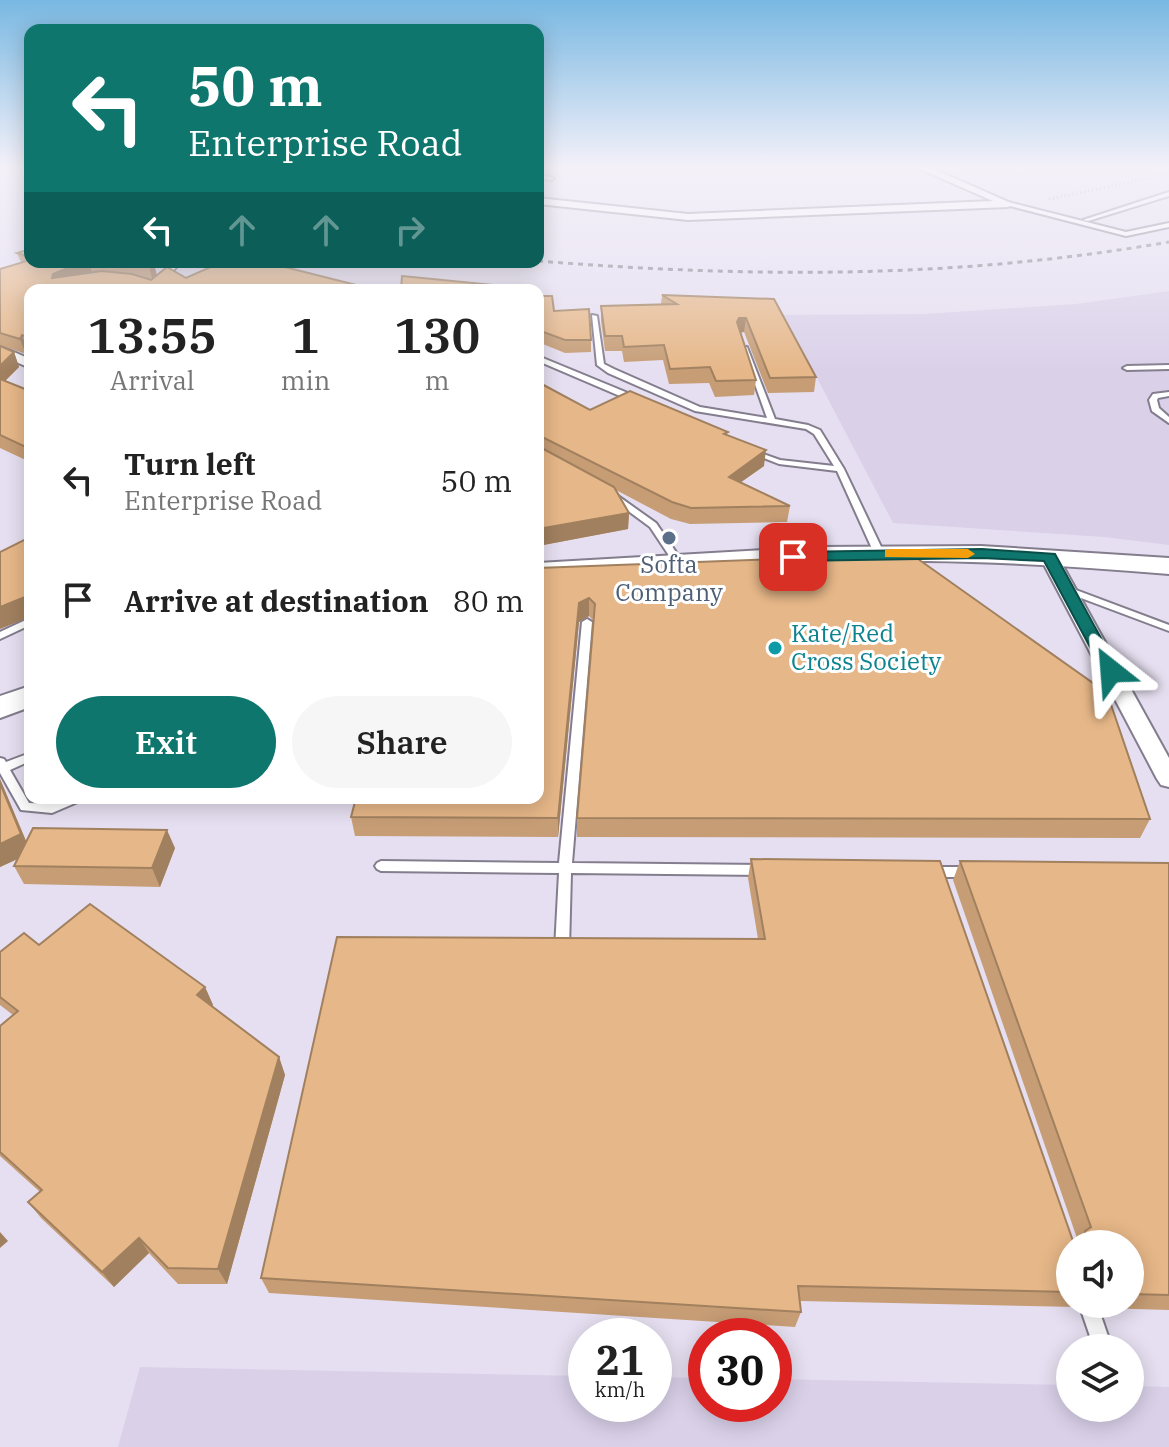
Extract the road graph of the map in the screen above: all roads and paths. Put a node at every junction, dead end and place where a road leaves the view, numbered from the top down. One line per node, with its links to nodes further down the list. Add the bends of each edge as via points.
1 (172, 268): 2 (lane)
2 (158, 284)
3 (594, 316): 12 (lane, via 601,365 611,371 698,409)
4 (741, 336): 12 (lane)
5 (0, 350): 6 (street)
6 (24, 361)
7 (544, 361): 11 (lane)
8 (1169, 367): 9 (lane)
9 (1127, 368)
10 (1169, 394): 13 (lane, via 1153,400)
11 (645, 403)
12 (771, 419): 15 (lane, via 817,432)
13 (1169, 421)
14 (740, 445): 15 (lane, via 779,462)
15 (840, 469): 17 (lane)
16 (602, 489): 19 (lane, via 653,525)
17 (879, 553): 18 (main road); 19 (main road)
18 (1049, 557): 20 (main road); 22 (street)
19 (677, 561): 21 (main road)
20 (1169, 566)
21 (544, 571)
22 (1067, 590): 25 (lane); 31 (street)
23 (587, 622): 34 (lane)
24 (24, 624): 26 (lane)
25 (1169, 628)
26 (0, 636)
27 (24, 698): 28 (main road)
28 (0, 707)
29 (24, 759): 30 (lane)
30 (1, 766): 32 (lane, via 25,807 52,809)
31 (1169, 779)
32 (63, 804)
33 (381, 866): 34 (lane)
34 (565, 868): 35 (lane); 38 (lane, via 570,949)
35 (784, 870)
36 (910, 872): 37 (lane, via 944,879)
37 (987, 872)
38 (547, 949)

